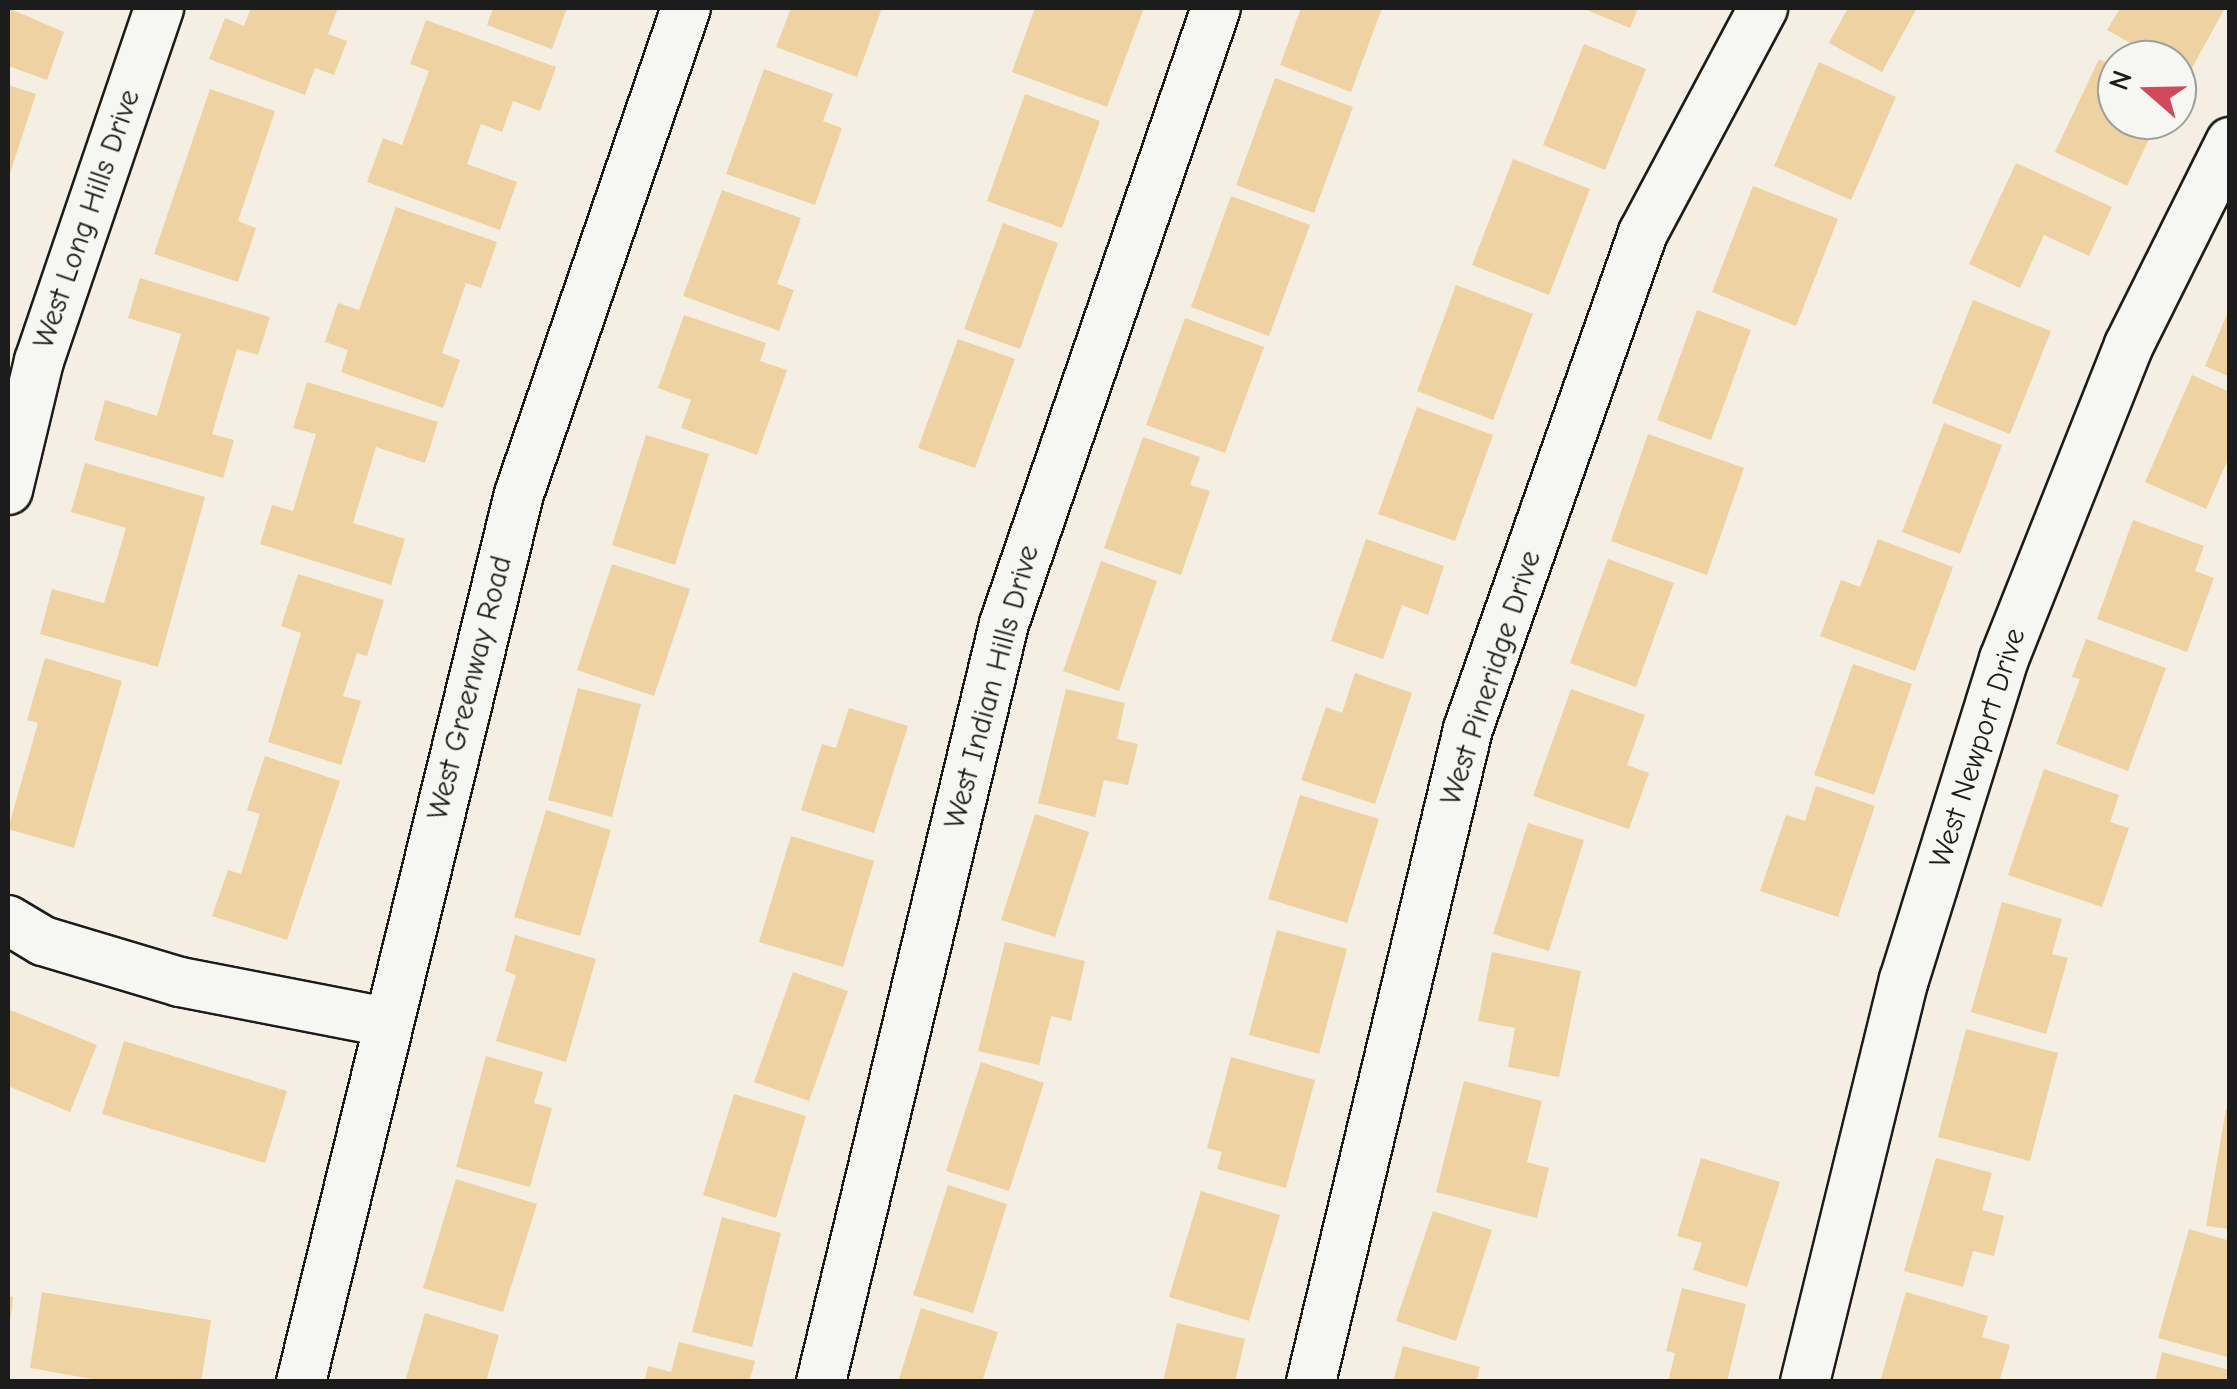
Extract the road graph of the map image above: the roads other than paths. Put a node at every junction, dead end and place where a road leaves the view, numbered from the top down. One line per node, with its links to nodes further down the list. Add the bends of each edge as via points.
1 (159, 8): 6 (street, West Long Hills Drive, via 39,362)
2 (686, 8): 8 (street, West Greenway Road, via 519,494)
3 (1216, 8): 10 (street, West Indian Hills Drive, via 1004,624)
4 (1763, 8): 11 (street, West Pineridge Drive, via 1643,233 1468,728)
5 (2230, 142): 12 (street, West Newport Drive, via 2128,344 2004,658 1904,980)
6 (8, 490)
7 (8, 920): 8 (street, via 43,941 180,982)
8 (386, 1022): 9 (street, West Greenway Road)
9 (300, 1382)
10 (820, 1382)
11 (1311, 1382)
12 (1805, 1382)

